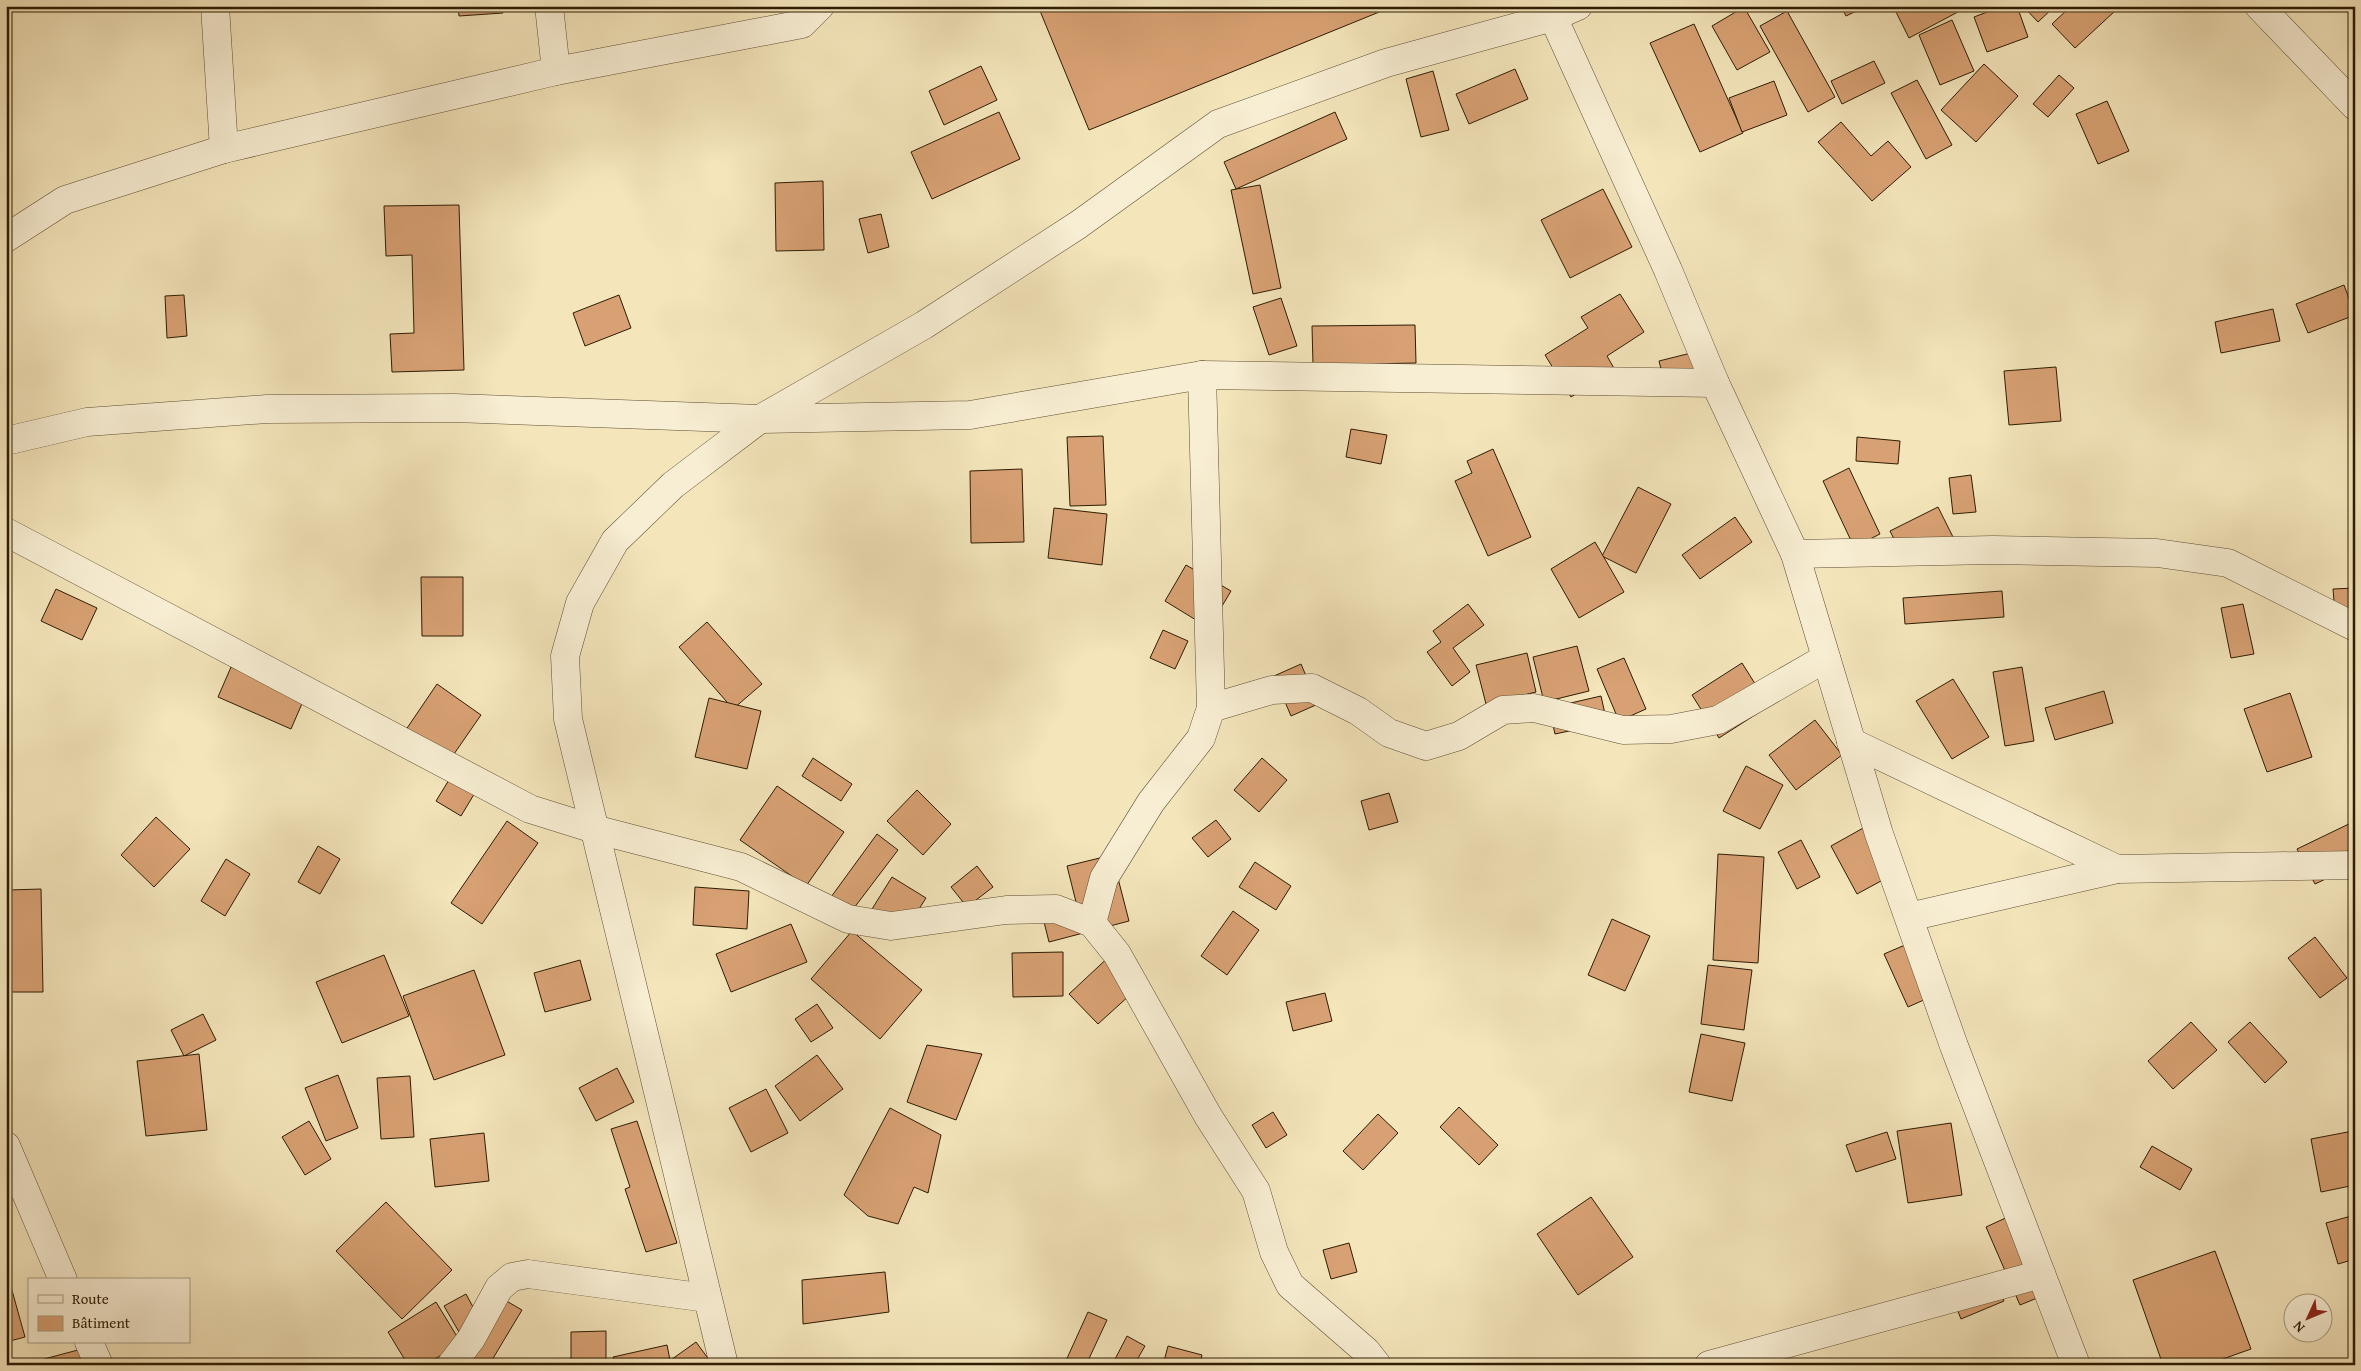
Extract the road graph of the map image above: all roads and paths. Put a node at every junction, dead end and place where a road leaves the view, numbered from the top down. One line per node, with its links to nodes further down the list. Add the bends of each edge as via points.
1 (214, 6): 9 (street)
2 (549, 6): 7 (street)
3 (820, 6): 7 (street, via 802,24)
4 (1578, 6): 6 (street)
5 (2259, 6): 8 (street)
6 (1551, 12): 12 (street, via 1668,270); 13 (street, via 1386,63 1218,124 1078,224 924,325)
7 (556, 71): 9 (street)
8 (2355, 106)
9 (224, 149): 10 (street, via 65,200)
10 (6, 238)
11 (1202, 374): 12 (street); 13 (street, via 970,415); 19 (street)
12 (1715, 383): 16 (street)
13 (760, 419): 14 (street, via 454,408 267,409 87,422); 21 (street, via 673,485 615,541 580,604 565,656 568,719)
14 (6, 441)
15 (6, 532): 21 (street, via 530,809)
16 (1795, 554): 17 (street, via 1993,550 2157,553 2228,563); 18 (street)
17 (2355, 627)
18 (1826, 658): 19 (street, via 1718,720 1671,730 1623,730 1534,708 1503,710 1459,736 1426,746 1389,733 1358,711 1312,688 1272,690); 20 (street)
19 (1211, 708): 25 (street, via 1201,738 1152,802 1104,878)
20 (1852, 742): 23 (street); 24 (street, via 1879,834)
21 (594, 829): 25 (street, via 741,867 848,919 891,926 1006,910 1056,910); 29 (street)
22 (2355, 865): 23 (street)
23 (2117, 869): 24 (street)
24 (1909, 917): 27 (street, via 1954,1046)
25 (1092, 923): 34 (street, via 1117,954 1208,1116 1256,1191 1274,1252 1290,1285 1366,1351)
26 (6, 1146): 28 (street)
27 (2041, 1274): 35 (street); 36 (street)
28 (62, 1278)
29 (708, 1298): 32 (street, via 528,1274 512,1277 499,1288 471,1339); 33 (street)
30 (90, 1344): 31 (street)
31 (99, 1365)
32 (451, 1365)
33 (724, 1365)
34 (1377, 1365)
35 (1709, 1365)
36 (2076, 1365)

